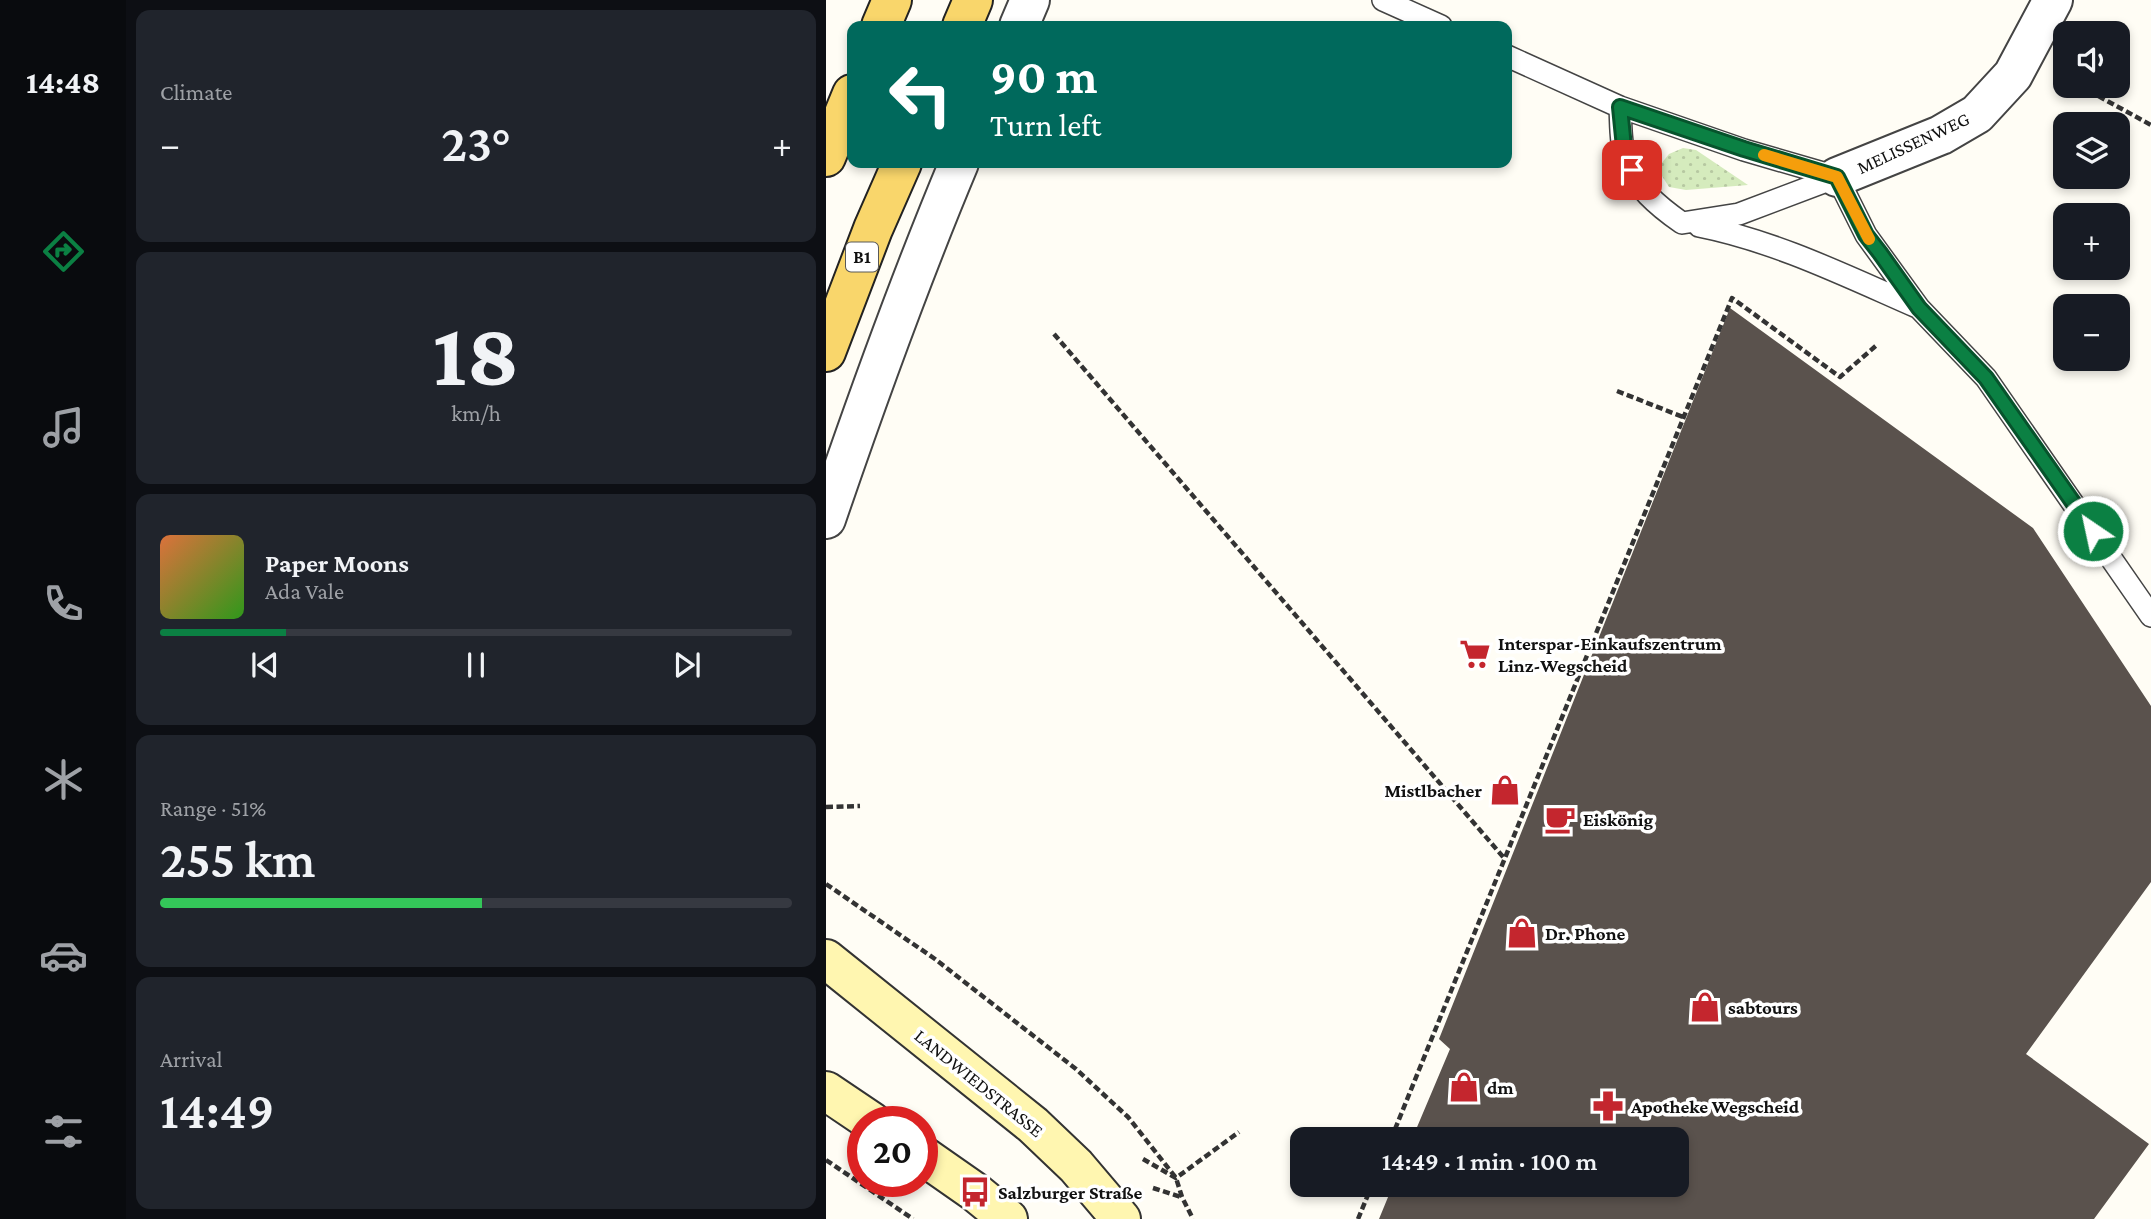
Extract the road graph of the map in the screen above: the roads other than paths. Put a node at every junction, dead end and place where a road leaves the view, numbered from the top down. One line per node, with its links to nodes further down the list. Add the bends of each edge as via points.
1 (892, 0): 6 (main road)
2 (973, 0): 7 (main road)
3 (1030, 0): 8 (street)
4 (1383, 0): 9 (lane)
5 (2053, 0): 16 (street, MELISSENWEG, via 2013,75 1977,114 1941,135)
6 (883, 21)
7 (964, 21)
8 (1021, 21)
9 (1430, 21)
10 (1512, 58): 12 (lane)
11 (847, 106): 13 (main road)
12 (1620, 107): 16 (lane); 17 (lane, via 1625,157 1656,205)
13 (826, 157)
14 (900, 168): 19 (main road, B1)
15 (957, 168): 20 (street, via 870,389)
16 (1837, 177): 17 (lane, via 1739,214); 18 (lane, via 1866,235)
17 (1682, 223): 18 (lane, via 1731,233 1822,264)
18 (1919, 308): 21 (lane, via 1986,378)
19 (826, 352)
20 (826, 519)
21 (2151, 616)
22 (826, 959): 27 (main road, LANDWIEDSTRASSE, via 1033,1125)
23 (826, 1091): 24 (main road)
24 (848, 1106)
25 (938, 1166): 26 (main road)
26 (1008, 1219)
27 (1121, 1219)

